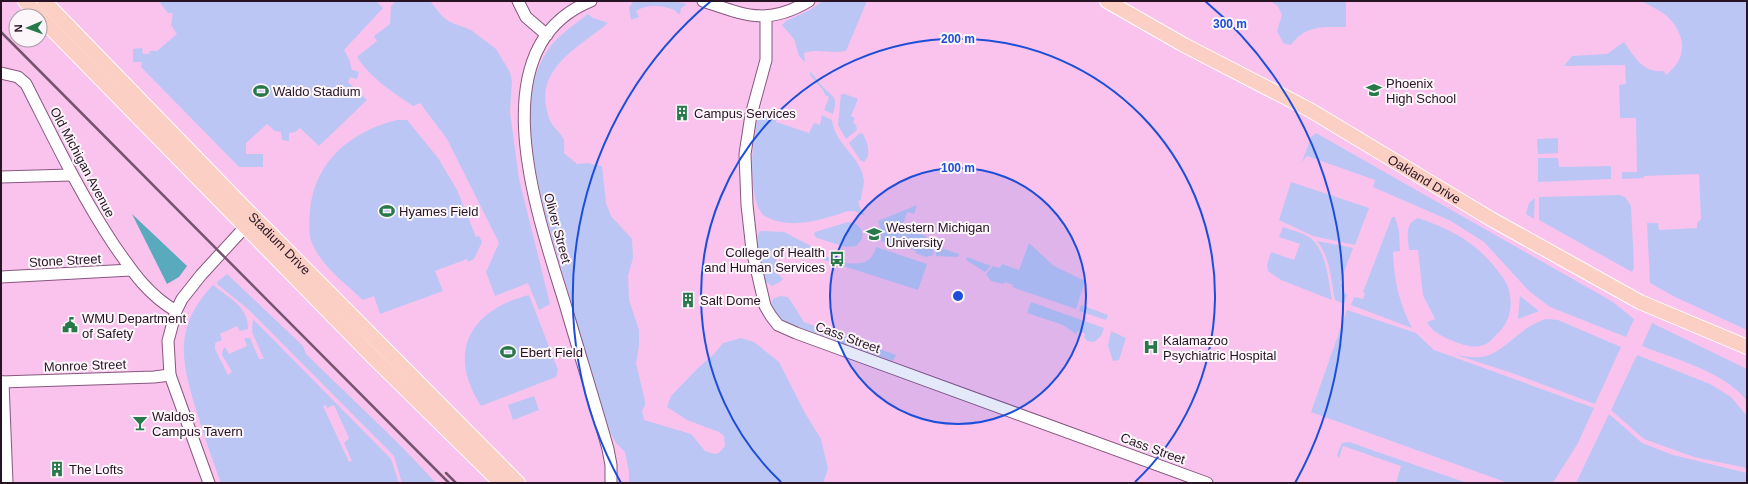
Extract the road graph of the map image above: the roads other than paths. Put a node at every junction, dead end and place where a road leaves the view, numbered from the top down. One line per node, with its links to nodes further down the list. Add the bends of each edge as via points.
1 (44, 1): 23 (main road, Stadium Drive)
2 (518, 1): 9 (street, via 526,17)
3 (591, 1): 9 (street, Oliver Street, via 567,15)
4 (703, 1): 7 (street, via 741,14)
5 (809, 1): 7 (street, via 798,8)
6 (1107, 1): 17 (main road, Oakland Drive, via 1184,45 1310,110 1491,219 1640,302)
7 (766, 17): 25 (street, Cass Street, via 766,60 749,125 745,178 752,250 765,306 774,320 783,328 796,333)
8 (48, 24): 13 (main road, Stadium Drive)
9 (547, 35): 24 (street, Oliver Street, via 537,47 525,92 528,162 546,240 608,449)
10 (1, 73): 11 (street, Old Michigan Avenue, via 18,76 26,84)
11 (71, 175): 12 (street); 14 (street, Old Michigan Avenue)
12 (1, 177)
13 (246, 226): 16 (street, via 189,289); 22 (main road, Stadium Drive, via 373,357)
14 (131, 270): 15 (street, Stone Street); 16 (street, Old Michigan Avenue, via 158,300)
15 (1, 277)
16 (176, 311): 18 (street, via 168,341)
17 (1747, 347)
18 (170, 375): 19 (street, Monroe Street); 21 (street)
19 (2, 382): 20 (street)
20 (7, 483)
21 (209, 483)
22 (501, 483)
23 (518, 483)
24 (611, 483)
25 (1207, 483)

